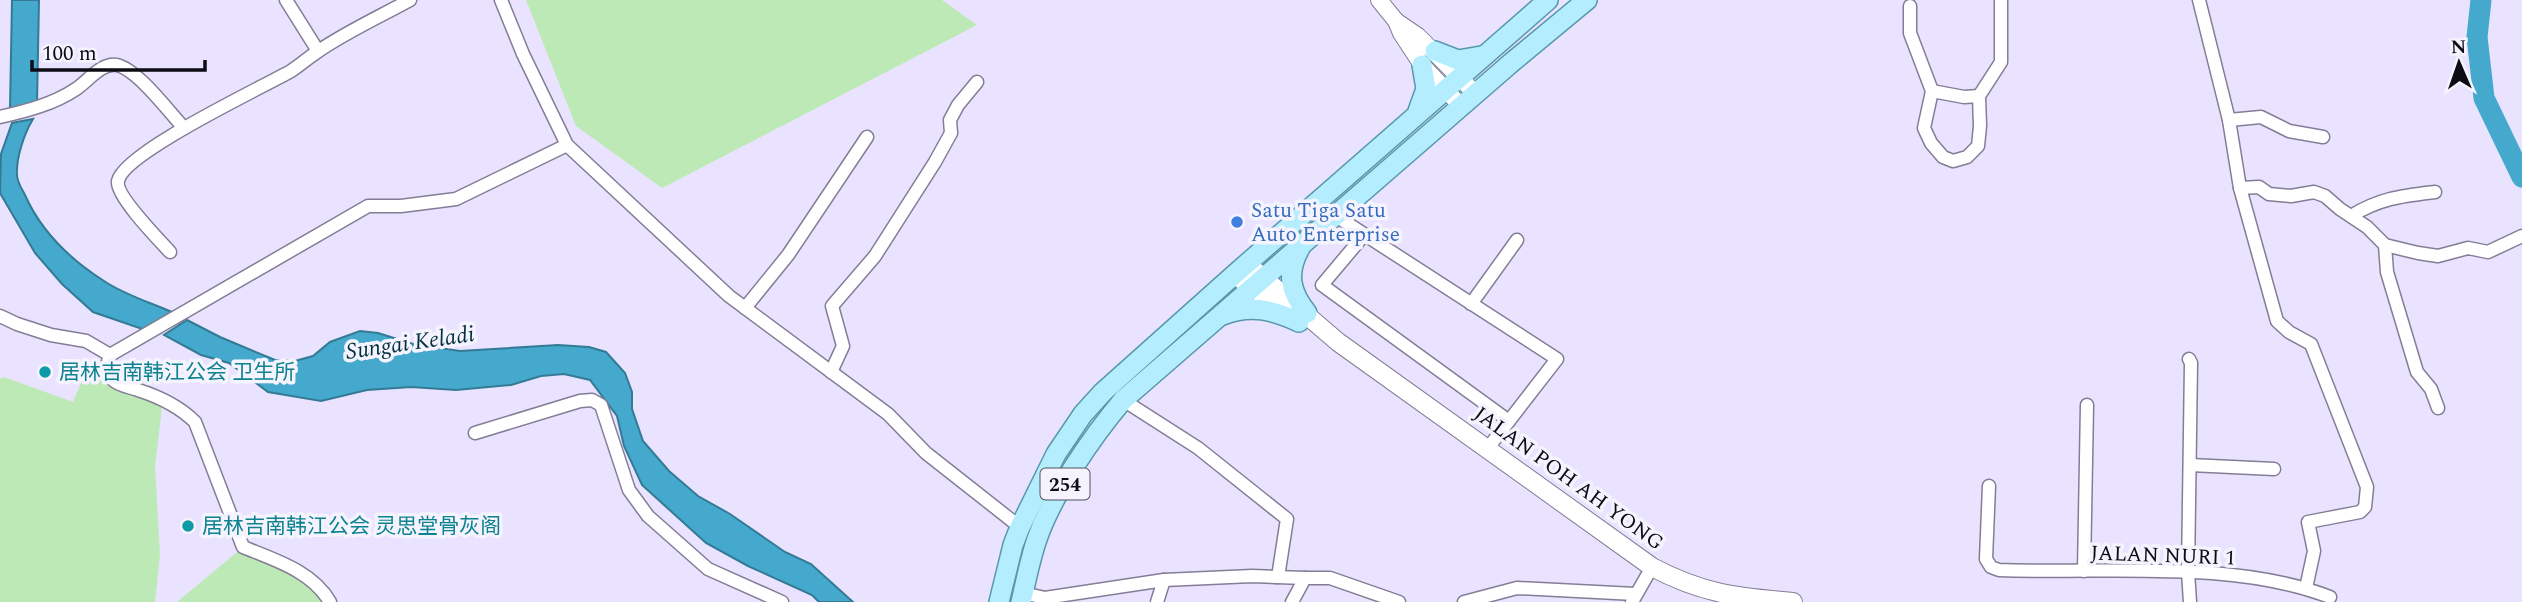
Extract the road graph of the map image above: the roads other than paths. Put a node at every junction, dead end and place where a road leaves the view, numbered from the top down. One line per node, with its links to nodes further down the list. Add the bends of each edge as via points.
1 (286, 0): 10 (street)
2 (410, 0): 10 (street)
3 (501, 0): 24 (street)
4 (1379, 0): 12 (street)
5 (1548, 0): 11 (main road, 254)
6 (1587, 0): 17 (main road, 254)
7 (2001, 0): 16 (street, via 2001,62)
8 (2199, 0): 20 (street)
9 (1910, 6): 15 (street, via 1910,33)
10 (318, 51): 21 (street)
11 (1482, 56): 12 (main road); 14 (main road, 254)
12 (1428, 58): 14 (street); 19 (main road, via 1426,89)
13 (977, 82): 44 (street, via 958,105 950,120 951,133 875,256 832,306 843,346)
14 (1452, 83): 17 (street); 19 (main road, 254)
15 (1932, 91): 16 (street); 16 (street, via 1924,128 1943,158 1953,161 1967,157 1978,146)
16 (1979, 96)
17 (1469, 100): 27 (main road, 254)
18 (5, 116): 21 (street, via 45,104 114,64 138,78)
19 (1411, 120): 35 (main road, 254)
20 (2229, 120): 23 (street, via 2261,117 2289,131); 25 (street)
21 (184, 128): 34 (street, via 132,162 119,176 117,186)
22 (867, 137): 38 (street, via 788,255)
23 (2323, 137)
24 (567, 145): 38 (street); 42 (street, via 456,199 368,206)
25 (2240, 188): 28 (street, via 2259,187 2269,194 2291,196 2314,192); 61 (street, via 2277,320 2311,344 2367,486 2365,507 2360,512 2308,522 2314,551)
26 (2435, 192): 28 (street, via 2394,196)
27 (1336, 216): 29 (street); 32 (main road, 254)
28 (2351, 216): 33 (street)
29 (1364, 235): 37 (street); 48 (street, via 1321,285)
30 (2522, 236): 33 (street, via 2488,252 2468,248 2438,256)
31 (1517, 240): 37 (street)
32 (1303, 244): 36 (main road, 254); 40 (main road, via 1293,261 1291,280)
33 (2385, 245): 47 (street, via 2387,272 2417,372 2431,389)
34 (170, 252)
35 (1241, 269): 36 (main road, JALAN POH AH YONG); 54 (main road, 254, via 1083,414 1056,454)
36 (1258, 283): 40 (main road, JALAN POH AH YONG); 41 (main road, 254)
37 (1471, 304): 48 (street, via 1557,359)
38 (745, 308): 44 (street)
39 (0, 316): 42 (street, via 51,335 86,341)
40 (1303, 318): 41 (main road, via 1253,308 1224,314); 50 (main road, JALAN POH AH YONG)
41 (1201, 331): 45 (main road, 254)
42 (110, 355): 65 (street, via 106,365 115,383 170,403 195,422 243,547 291,567 322,588)
43 (2189, 359): 51 (street)
44 (831, 372): 54 (street, via 888,414 926,453)
45 (1122, 400): 58 (street, via 1198,448 1287,519); 63 (main road, 254, via 1093,436 1051,509 1038,537)
46 (2087, 405): 56 (street)
47 (2438, 408)
48 (1509, 421): 50 (street)
49 (475, 433): 66 (street, via 592,400 601,405 629,490 648,516 708,569)
50 (1488, 448): 55 (main road, JALAN POH AH YONG)
51 (2190, 466): 52 (street); 57 (street)
52 (2274, 469)
53 (1989, 486): 56 (street, JALAN NURI 1, via 1986,559 1991,567)
54 (1020, 527): 67 (main road, 254)
55 (1652, 567): 64 (street); 72 (main road, JALAN POH AH YONG, via 1713,593)
56 (2084, 571): 57 (street, JALAN NURI 1)
57 (2188, 572): 61 (street, JALAN NURI 1); 73 (street)
58 (1278, 577): 59 (street); 60 (street)
59 (1305, 578): 69 (street); 70 (street, via 1330,578)
60 (1164, 580): 63 (street); 68 (street)
61 (2305, 588): 62 (street, JALAN NURI 1)
62 (2330, 597)
63 (1022, 598)
64 (1634, 598): 71 (street, via 1517,588)
65 (330, 602)
66 (782, 602)
67 (999, 602)
68 (1157, 602)
69 (1292, 602)
70 (1399, 602)
71 (1464, 602)
72 (1793, 602)
73 (2190, 602)

